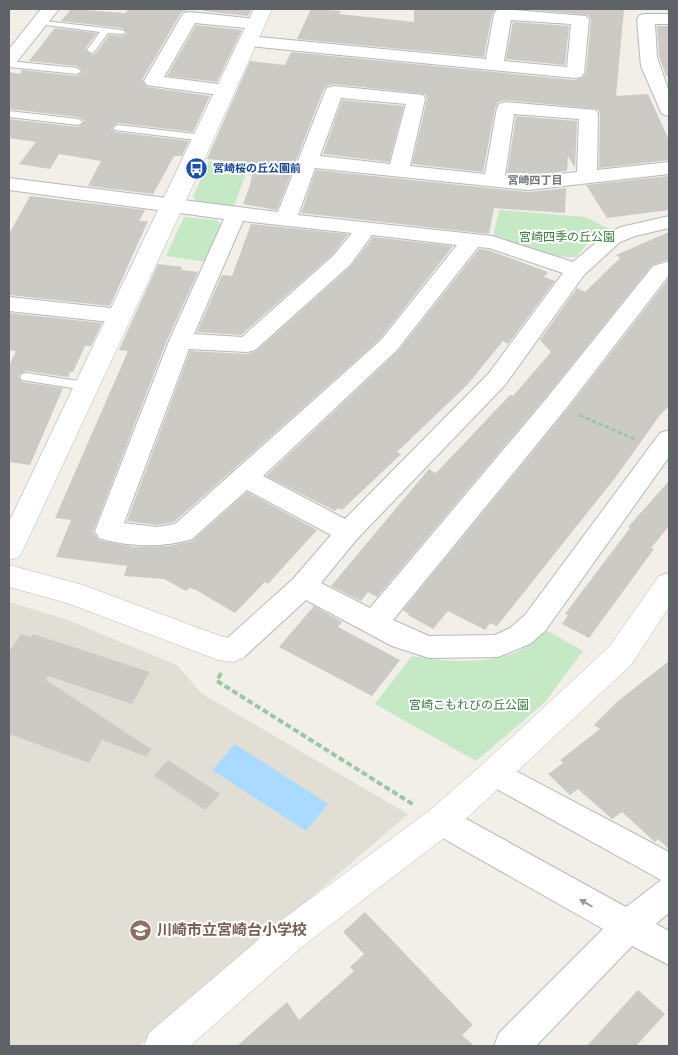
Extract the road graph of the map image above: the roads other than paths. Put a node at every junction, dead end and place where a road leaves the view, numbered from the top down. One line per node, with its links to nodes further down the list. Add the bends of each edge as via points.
1 (44, 15): 4 (lane); 7 (street)
2 (669, 19): 11 (street, via 646,19 648,68)
3 (255, 25): 8 (street); 10 (street); 10 (street, via 190,16 154,81)
4 (106, 30): 5 (lane); 6 (lane)
5 (122, 32)
6 (91, 50)
7 (9, 62): 9 (lane)
8 (494, 66): 8 (street, via 575,73 580,20 503,14)
9 (77, 71)
10 (226, 90): 15 (street)
11 (669, 110)
12 (9, 114): 13 (lane)
13 (78, 122)
14 (118, 128): 15 (lane)
15 (204, 138): 22 (street)
16 (308, 160): 18 (street); 18 (street, via 334,92 416,99); 24 (street)
17 (669, 168): 19 (street)
18 (399, 169): 20 (street)
19 (587, 178): 20 (street, via 528,184); 20 (street, via 589,114 506,108)
20 (494, 181)
21 (9, 184): 22 (street)
22 (172, 206): 23 (street); 31 (street)
23 (236, 214): 24 (street); 32 (street)
24 (286, 219): 26 (street)
25 (669, 222): 29 (street, via 628,231 613,238)
26 (367, 228): 27 (street); 32 (street, via 342,260 247,345)
27 (473, 239): 29 (street); 36 (street, via 389,344)
28 (669, 268): 42 (street, via 661,271)
29 (576, 270): 37 (street, via 497,380)
30 (9, 304): 31 (street)
31 (119, 316): 34 (street)
32 (180, 341): 36 (street, via 108,531 157,537 183,532)
33 (26, 377): 34 (lane)
34 (86, 386): 38 (street)
35 (665, 445): 42 (street, via 535,623 520,636 498,646 429,646 402,638)
36 (245, 478): 37 (street)
37 (348, 532): 41 (street)
38 (9, 550)
39 (9, 576): 43 (street, via 74,593 218,648)
40 (669, 584): 44 (street, via 620,656)
41 (304, 586): 42 (street); 43 (street)
42 (375, 622)
43 (233, 650)
44 (495, 773): 45 (street); 46 (street)
45 (441, 821): 48 (street, one-way to 45); 50 (street, via 291,934)
46 (669, 868)
47 (669, 892): 48 (street)
48 (628, 927): 49 (street); 51 (street)
49 (669, 949)
50 (162, 1046)
51 (512, 1046)

